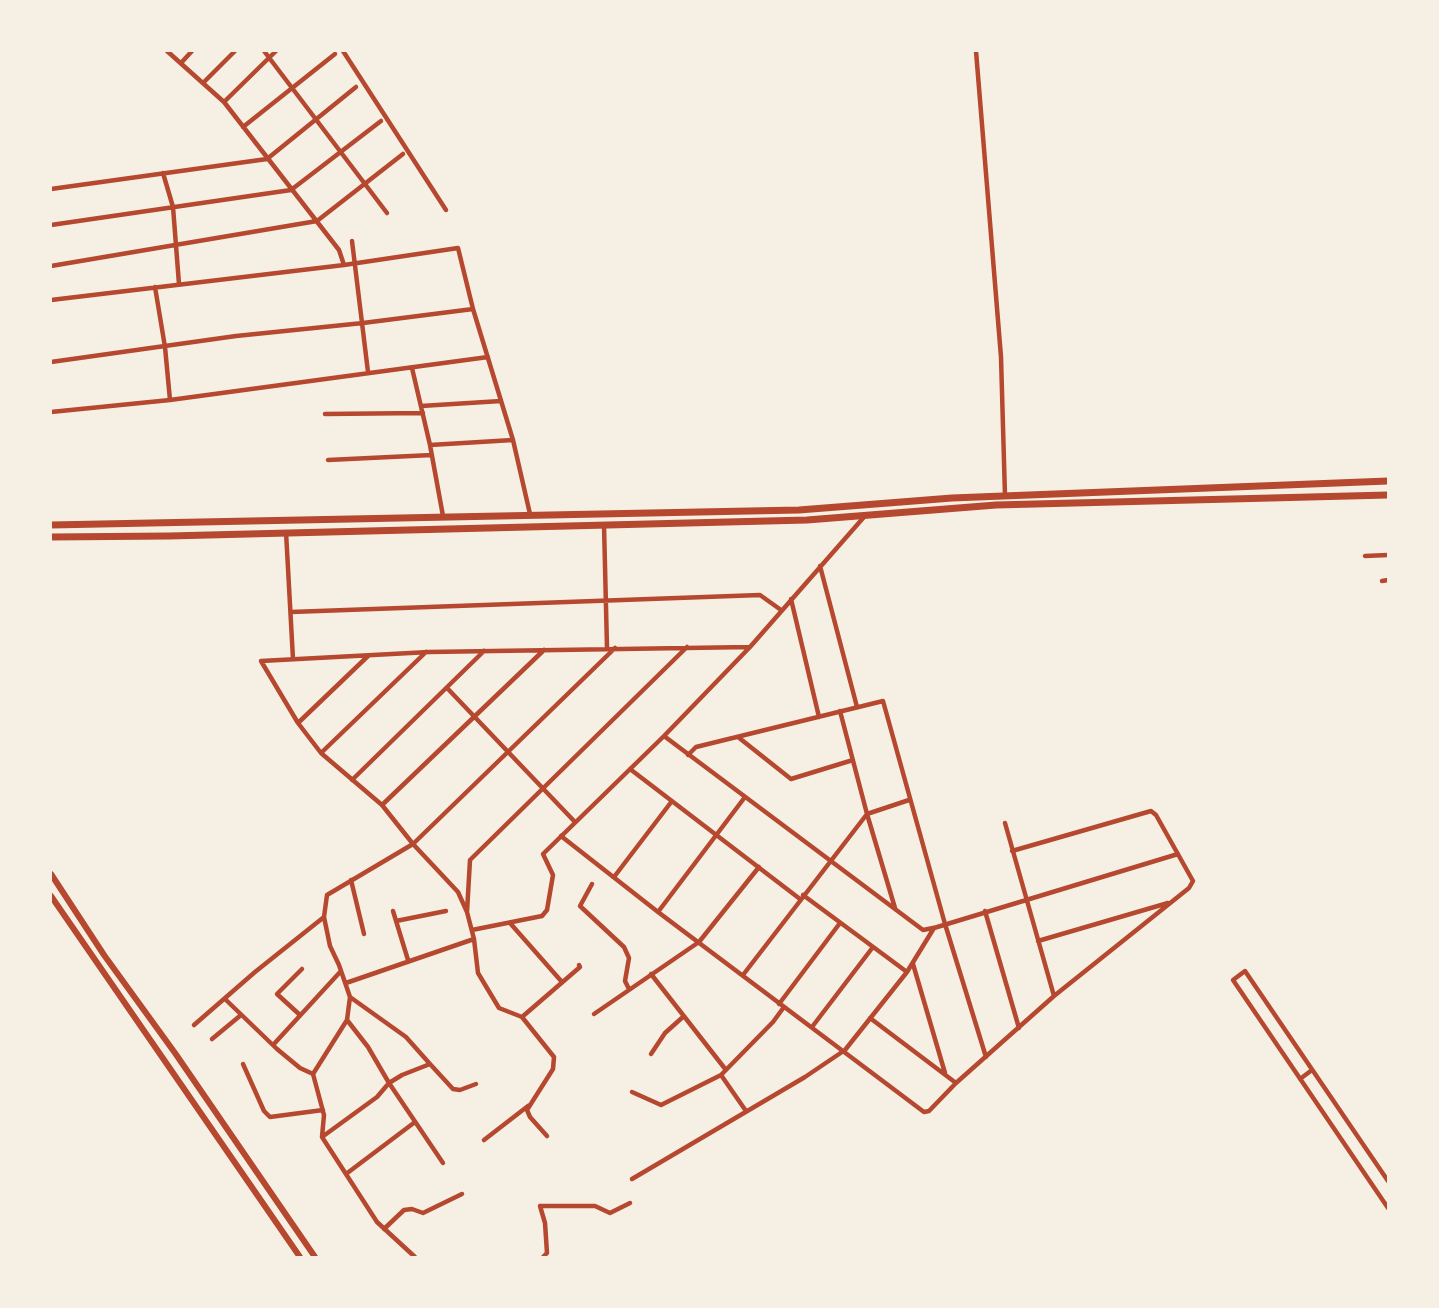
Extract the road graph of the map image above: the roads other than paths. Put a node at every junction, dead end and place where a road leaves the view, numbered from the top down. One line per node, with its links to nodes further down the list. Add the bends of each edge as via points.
1 (167, 51): 10 (street)
2 (192, 51): 10 (street)
3 (235, 51): 11 (street)
4 (264, 51): 9 (street)
5 (276, 51): 9 (street)
6 (343, 51): 26 (street)
7 (976, 51): 57 (street, via 1001,357)
8 (335, 54): 13 (street)
9 (270, 56): 13 (street); 14 (street)
10 (181, 63): 11 (street)
11 (203, 83): 14 (street)
12 (356, 87): 15 (street)
13 (294, 89): 15 (street); 17 (street)
14 (225, 103): 17 (street)
15 (317, 121): 18 (street); 20 (street)
16 (381, 121): 18 (street)
17 (243, 127): 20 (street)
18 (340, 151): 22 (street); 24 (street)
19 (403, 154): 22 (street)
20 (267, 159): 21 (street); 24 (street)
21 (163, 173): 23 (street); 25 (street)
22 (364, 184): 27 (street); 28 (street)
23 (51, 189)
24 (291, 190): 25 (street); 28 (street)
25 (173, 207): 29 (street); 31 (street)
26 (446, 210)
27 (387, 213)
28 (317, 222): 31 (street); 33 (street, via 339,250)
29 (51, 225)
30 (352, 241): 32 (street)
31 (176, 246): 34 (street); 35 (street)
32 (356, 262): 33 (street); 38 (street, via 458,248); 39 (street)
33 (344, 265): 35 (street)
34 (51, 266)
35 (179, 284): 36 (street)
36 (155, 287): 37 (street); 40 (street)
37 (51, 300)
38 (473, 309): 39 (street); 41 (street)
39 (363, 323): 40 (street); 44 (street)
40 (165, 347): 42 (street); 45 (street)
41 (488, 357): 43 (street); 46 (street)
42 (51, 362)
43 (412, 368): 44 (street); 47 (street)
44 (368, 372): 45 (street)
45 (170, 400): 48 (street)
46 (501, 401): 47 (street); 51 (street)
47 (421, 406): 49 (street)
48 (51, 412)
49 (423, 413): 50 (street); 52 (street)
50 (325, 414)
51 (513, 440): 52 (street); 58 (street)
52 (430, 445): 53 (street)
53 (432, 455): 54 (street); 60 (street)
54 (328, 460)
55 (1388, 481): 57 (highway)
56 (1388, 495): 59 (highway, via 996,505)
57 (1005, 496): 58 (highway, via 799,510)
58 (530, 514): 60 (highway)
59 (865, 516): 62 (highway); 67 (street)
60 (443, 517): 61 (highway)
61 (51, 525)
62 (604, 525): 63 (highway); 69 (street)
63 (286, 532): 64 (highway); 71 (street)
64 (51, 537)
65 (1388, 555): 66 (street)
66 (1365, 556)
67 (820, 566): 68 (street); 82 (street)
68 (791, 599): 70 (street); 85 (street)
69 (607, 601): 70 (street, via 760,595); 71 (street); 74 (street)
70 (781, 610): 73 (street)
71 (291, 612): 80 (street)
72 (687, 647): 73 (street); 75 (street); 95 (street)
73 (750, 647): 87 (street)
74 (607, 648): 75 (street); 76 (street)
75 (616, 648): 90 (street)
76 (544, 649): 77 (street); 84 (street)
77 (485, 651): 78 (street); 81 (street)
78 (426, 652): 79 (street); 89 (street)
79 (368, 655): 80 (street); 86 (street)
80 (292, 659): 86 (street, via 261,661)
81 (448, 689): 84 (street); 94 (street)
82 (857, 707): 83 (street); 97 (street, via 883,701)
83 (840, 712): 85 (street); 92 (street)
84 (475, 717): 90 (street); 99 (street)
85 (819, 717): 88 (street)
86 (298, 723): 89 (street)
87 (664, 736): 91 (street); 93 (street)
88 (737, 737): 91 (street, via 696,747); 92 (street, via 791,779)
89 (321, 753): 94 (street)
90 (509, 753): 95 (street); 105 (street)
91 (688, 755): 96 (street)
92 (853, 760): 100 (street)
93 (630, 769): 98 (street); 101 (street)
94 (352, 780): 99 (street)
95 (542, 788): 101 (street); 122 (street, via 470,860)
96 (745, 797): 103 (street); 108 (street)
97 (909, 800): 100 (street); 128 (street)
98 (673, 802): 103 (street); 111 (street)
99 (383, 804): 105 (street)
100 (867, 814): 108 (street); 118 (street)
101 (575, 822): 104 (street)
102 (1005, 823): 106 (street)
103 (716, 835): 109 (street); 123 (street)
104 (561, 836): 111 (street); 126 (street, via 543,854 553,875 547,910 541,916)
105 (413, 844): 112 (street); 122 (street, via 458,892)
106 (1012, 851): 107 (street, via 1151,811); 116 (street)
107 (1178, 853): 116 (street); 117 (street, via 1193,881)
108 (830, 861): 115 (street); 118 (street)
109 (759, 867): 115 (street); 134 (street)
110 (51, 874): 194 (main road)
111 (614, 877): 123 (street)
112 (351, 880): 124 (street, via 327,895); 131 (street)
113 (592, 884): 146 (street, via 580,906 624,947 629,958 625,981)
114 (51, 896): 193 (main road)
115 (801, 897): 127 (street); 143 (street)
116 (1026, 899): 121 (street); 133 (street)
117 (1171, 902): 133 (street); 147 (street)
118 (896, 909): 129 (street, via 923,930)
119 (393, 911): 125 (street)
120 (446, 911): 125 (street)
121 (985, 911): 128 (street); 160 (street)
122 (467, 912): 130 (street)
123 (658, 912): 134 (street)
124 (324, 917): 140 (street); 149 (street)
125 (396, 921): 136 (street)
126 (510, 923): 130 (street); 144 (street)
127 (840, 923): 135 (street); 150 (street)
128 (945, 924): 129 (street); 165 (street)
129 (934, 928): 137 (street)
130 (472, 930): 132 (street)
131 (364, 934)
132 (474, 939): 136 (street); 155 (street, via 478,973 499,1008)
133 (1038, 941): 147 (street)
134 (699, 942): 142 (street); 143 (street)
135 (873, 947): 141 (street); 159 (street)
136 (408, 960): 145 (street)
137 (912, 963): 141 (street); 170 (street)
138 (579, 965): 144 (street)
139 (302, 969): 153 (street, via 276,994)
140 (341, 971): 145 (street); 153 (street)
141 (907, 972): 156 (street)
142 (651, 974): 146 (street); 154 (street)
143 (743, 975): 150 (street)
144 (562, 982): 155 (street)
145 (346, 983): 148 (street)
146 (629, 989): 151 (street)
147 (1054, 996): 160 (street)
148 (350, 997): 157 (street); 167 (street, via 406,1037)
149 (225, 999): 152 (street); 158 (street)
150 (782, 1006): 159 (street); 168 (street, via 773,1022)
151 (594, 1014)
152 (242, 1015): 161 (street); 162 (street)
153 (300, 1015): 162 (street)
154 (684, 1016): 164 (street); 168 (street)
155 (522, 1017): 178 (street, via 554,1057 553,1069)
156 (870, 1018): 163 (street); 170 (street)
157 (347, 1020): 171 (street); 174 (street)
158 (194, 1025)
159 (812, 1027): 163 (street)
160 (1019, 1028): 165 (street)
161 (212, 1039)
162 (273, 1045): 171 (street)
163 (845, 1051): 175 (street, via 924,1112); 180 (street)
164 (651, 1054)
165 (986, 1057): 175 (street)
166 (243, 1064): 179 (street, via 270,1117)
167 (430, 1065): 174 (street); 176 (street, via 453,1089)
168 (726, 1070): 172 (street)
169 (1312, 1070): 173 (street); 173 (street, via 1245,971 1233,980); 188 (street)
170 (945, 1073): 175 (street)
171 (313, 1074): 179 (street)
172 (720, 1075): 177 (street, via 661,1105); 180 (street)
173 (1300, 1079): 191 (street)
174 (389, 1083): 181 (street); 183 (street)
175 (956, 1083)
176 (476, 1084)
177 (632, 1092)
178 (528, 1106): 182 (street, via 530,1116); 184 (street)
179 (323, 1110): 183 (street)
180 (747, 1112): 187 (street)
181 (415, 1122): 185 (street); 186 (street)
182 (547, 1136)
183 (322, 1137): 186 (street)
184 (484, 1140)
185 (443, 1163)
186 (346, 1174): 192 (street)
187 (632, 1179)
188 (1388, 1181)
189 (462, 1194): 192 (street, via 423,1213 404,1210)
190 (630, 1203): 196 (street, via 610,1213 595,1206 540,1206 547,1252)
191 (1388, 1208)
192 (383, 1229): 195 (street)
193 (300, 1257)
194 (315, 1257)
195 (415, 1257)
196 (543, 1257)

